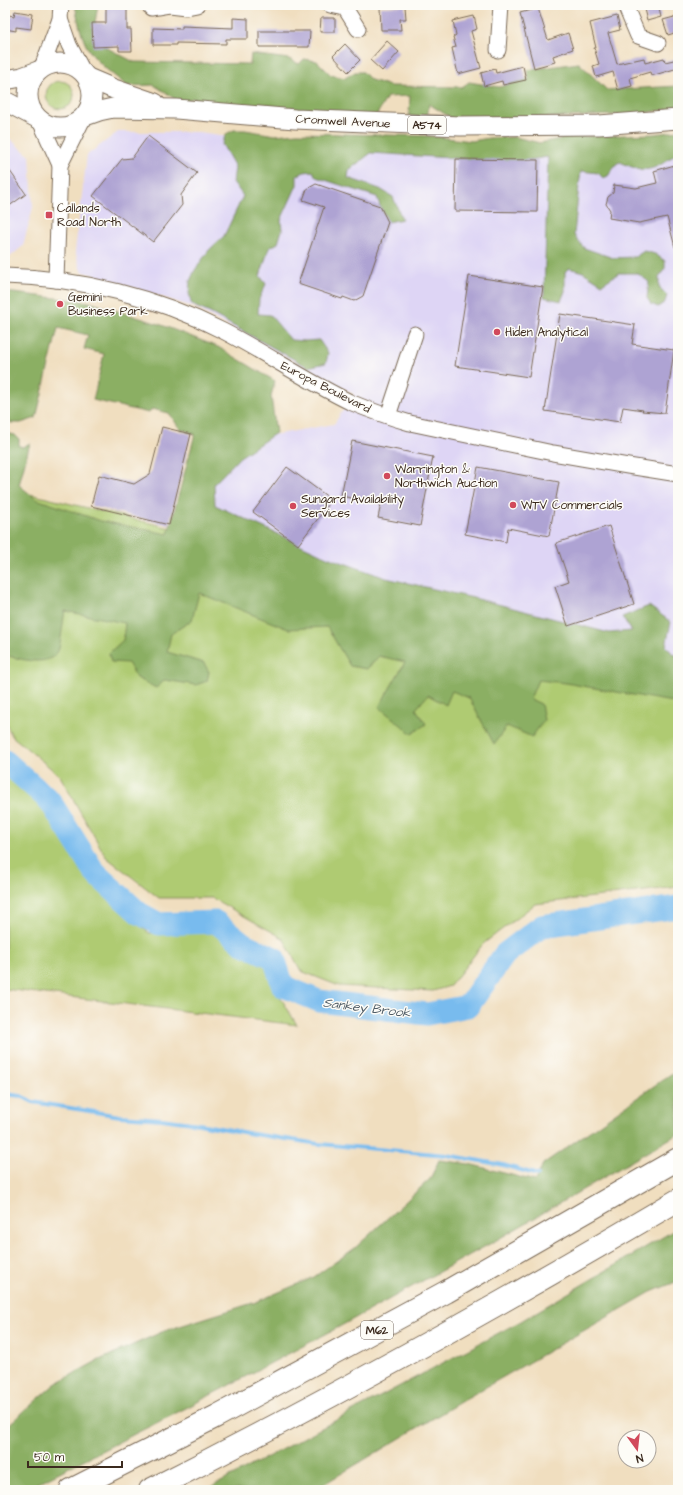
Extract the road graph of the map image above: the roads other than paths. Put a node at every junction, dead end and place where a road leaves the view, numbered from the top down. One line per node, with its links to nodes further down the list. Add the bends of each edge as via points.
1 (170, 5): 2 (street); 6 (street)
2 (197, 5)
3 (330, 5): 8 (street, via 345,8)
4 (501, 5): 10 (street)
5 (627, 5): 9 (street, via 638,36)
6 (151, 8)
7 (60, 12): 11 (street); 12 (street, via 69,45)
8 (358, 29)
9 (658, 43)
10 (498, 50)
11 (39, 71): 12 (main road, A574, via 49,65 69,64); 13 (main road, A574); 17 (main road, via 28,89 31,110)
12 (86, 76): 15 (main road, Cromwell Avenue / A574, via 114,89); 16 (main road, via 92,87 93,97)
13 (5, 80)
14 (5, 101): 17 (main road, A574)
15 (176, 109): 16 (main road, Cromwell Avenue / A574, via 113,108); 18 (main road, Cromwell Avenue / A574, via 295,119 460,126 599,125)
16 (84, 117): 17 (main road, A574, via 66,127 52,126); 19 (street)
17 (38, 119): 19 (street)
18 (678, 119)
19 (60, 165): 21 (street)
20 (5, 276): 21 (street, Europa Boulevard)
21 (56, 280): 23 (street, Europa Boulevard, via 131,296 198,320 223,331 350,402)
22 (415, 334): 23 (street)
23 (388, 416): 24 (street, Europa Boulevard, via 426,427 553,453)
24 (678, 474)
25 (678, 1159): 27 (highway, M62, via 446,1292 217,1416)
26 (678, 1200): 28 (highway, via 435,1339)
27 (71, 1490)
28 (150, 1490)

